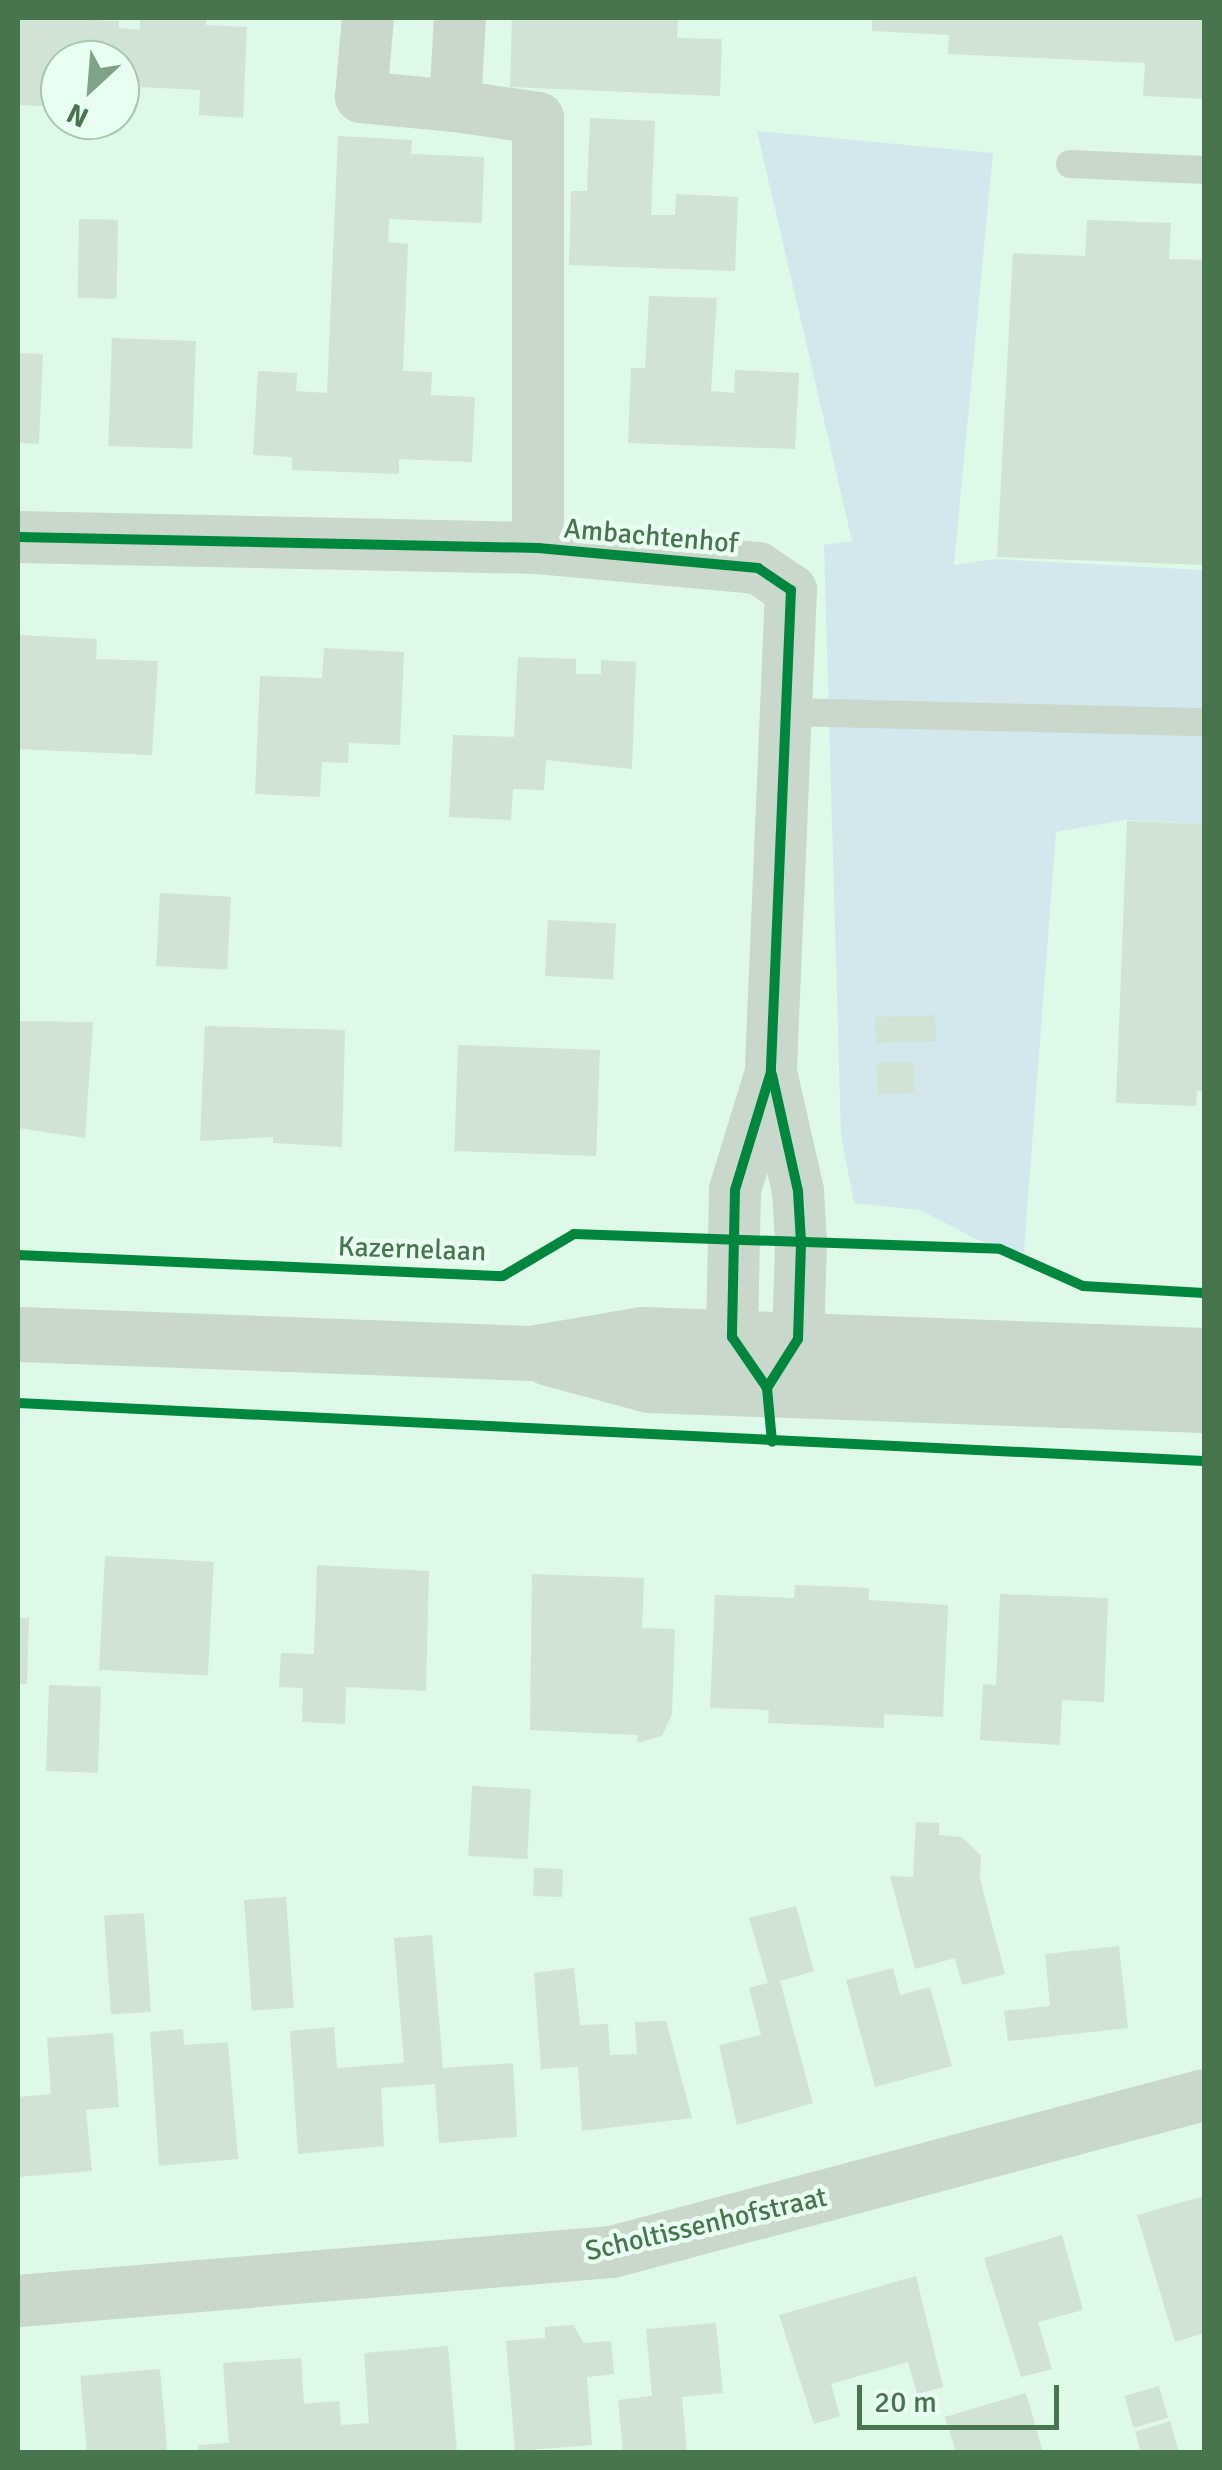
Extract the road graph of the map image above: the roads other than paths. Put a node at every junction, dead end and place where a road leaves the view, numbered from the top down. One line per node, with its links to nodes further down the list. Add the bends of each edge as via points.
1 (368, 18): 3 (street, Ambachtenhof, via 361,97)
2 (460, 18): 3 (street)
3 (455, 106): 7 (street, Ambachtenhof, via 538,118)
4 (1070, 164): 5 (lane)
5 (1204, 170)
6 (18, 537): 7 (street, Ambachtenhof)
7 (538, 548): 8 (street, Ambachtenhof, via 758,568 791,590)
8 (787, 712): 9 (lane); 10 (street, Ambachtenhof)
9 (1204, 722)
10 (771, 1072): 12 (street, Ambachtenhof, via 735,1190); 13 (street, Ambachtenhof, via 798,1191)
11 (18, 1334): 14 (street)
12 (732, 1337): 13 (street); 14 (street, via 642,1334); 16 (street)
13 (798, 1339): 15 (street); 16 (street)
14 (530, 1353): 16 (street, via 648,1384)
15 (1204, 1355)
16 (767, 1388): 17 (street)
17 (1204, 1405)
18 (1204, 2095): 19 (street, Scholtissenhofstraat, via 612,2252)
19 (18, 2301)

